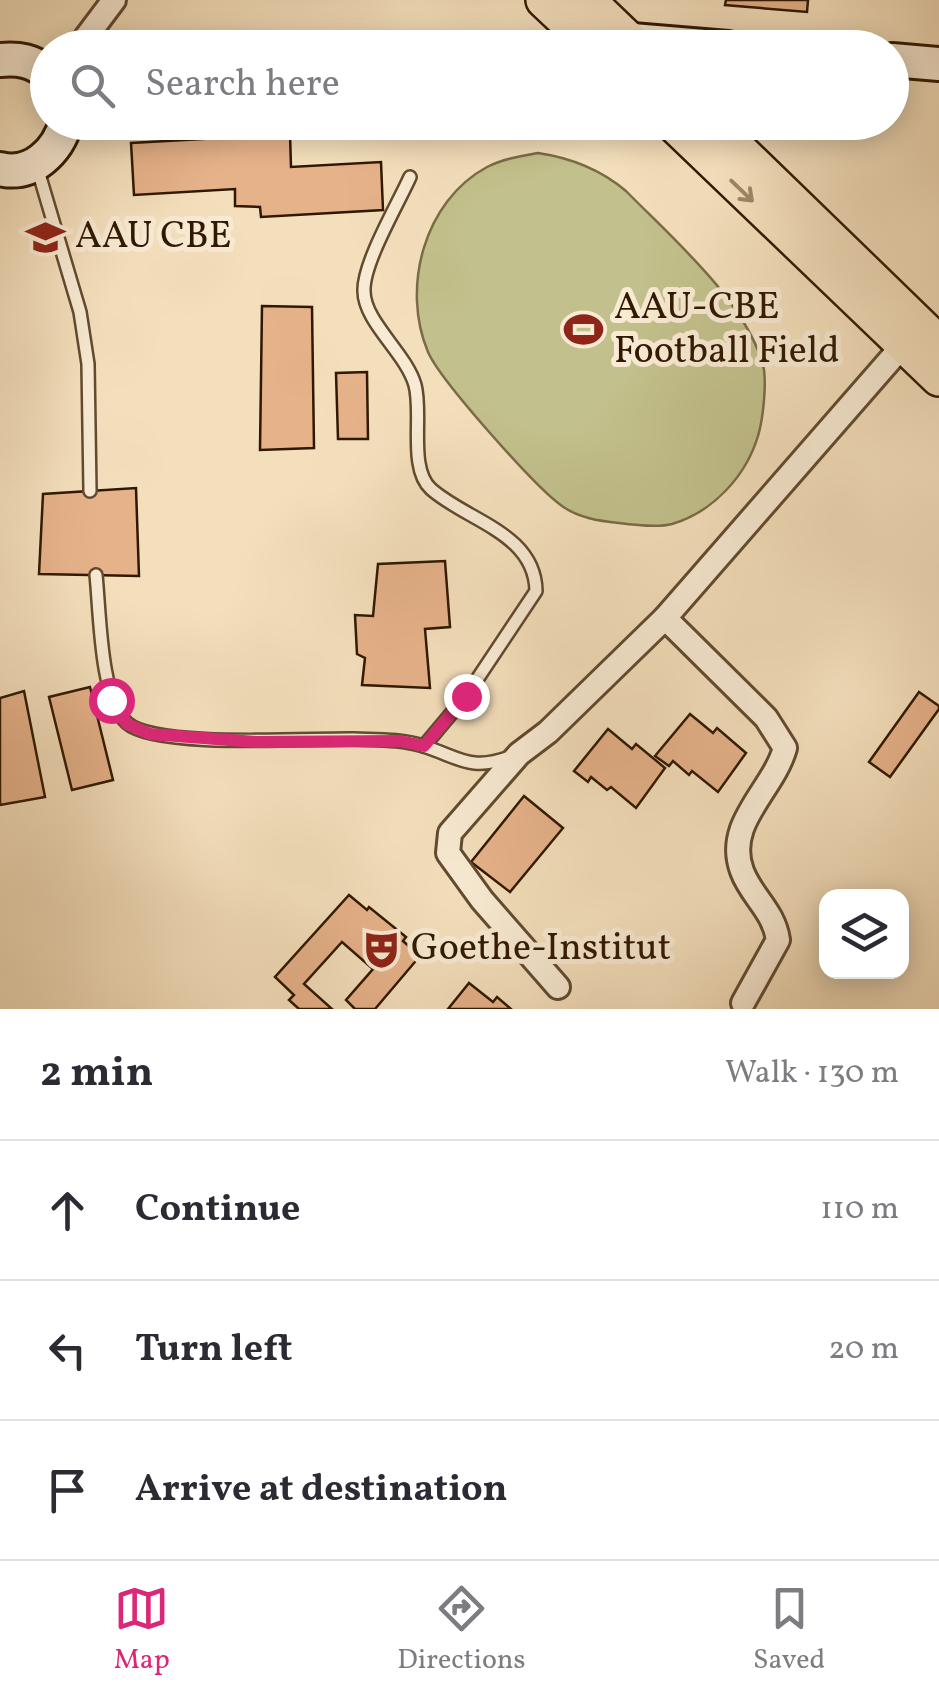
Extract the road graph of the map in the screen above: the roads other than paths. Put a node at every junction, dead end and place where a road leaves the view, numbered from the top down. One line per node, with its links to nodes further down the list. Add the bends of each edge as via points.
1 (114, 0): 4 (street)
2 (544, 0): 5 (main road)
3 (587, 0): 6 (main road)
4 (92, 30)
5 (591, 30)
6 (604, 30)
7 (0, 60): 9 (main road)
8 (909, 61): 10 (main road)
9 (30, 62)
10 (939, 64)
11 (58, 140): 14 (main road)
12 (693, 140): 17 (main road, one-way to 17)
13 (728, 140): 17 (main road)
14 (36, 164): 15 (main road); 19 (lane, via 80,312 88,364)
15 (0, 168)
16 (410, 177): 22 (lane, via 364,291 416,389 420,473 430,488 511,539 536,572 536,591)
17 (921, 339): 18 (main road); 21 (street)
18 (939, 378)
19 (90, 491)
20 (96, 575): 22 (lane, via 111,700 127,724 150,734)
21 (665, 618): 23 (street); 25 (street, via 766,718 785,748 738,836 743,876 769,911 778,940)
22 (424, 746): 23 (lane, via 464,764)
23 (518, 754): 24 (street, via 446,842 482,900)
24 (558, 987)
25 (743, 1003)

